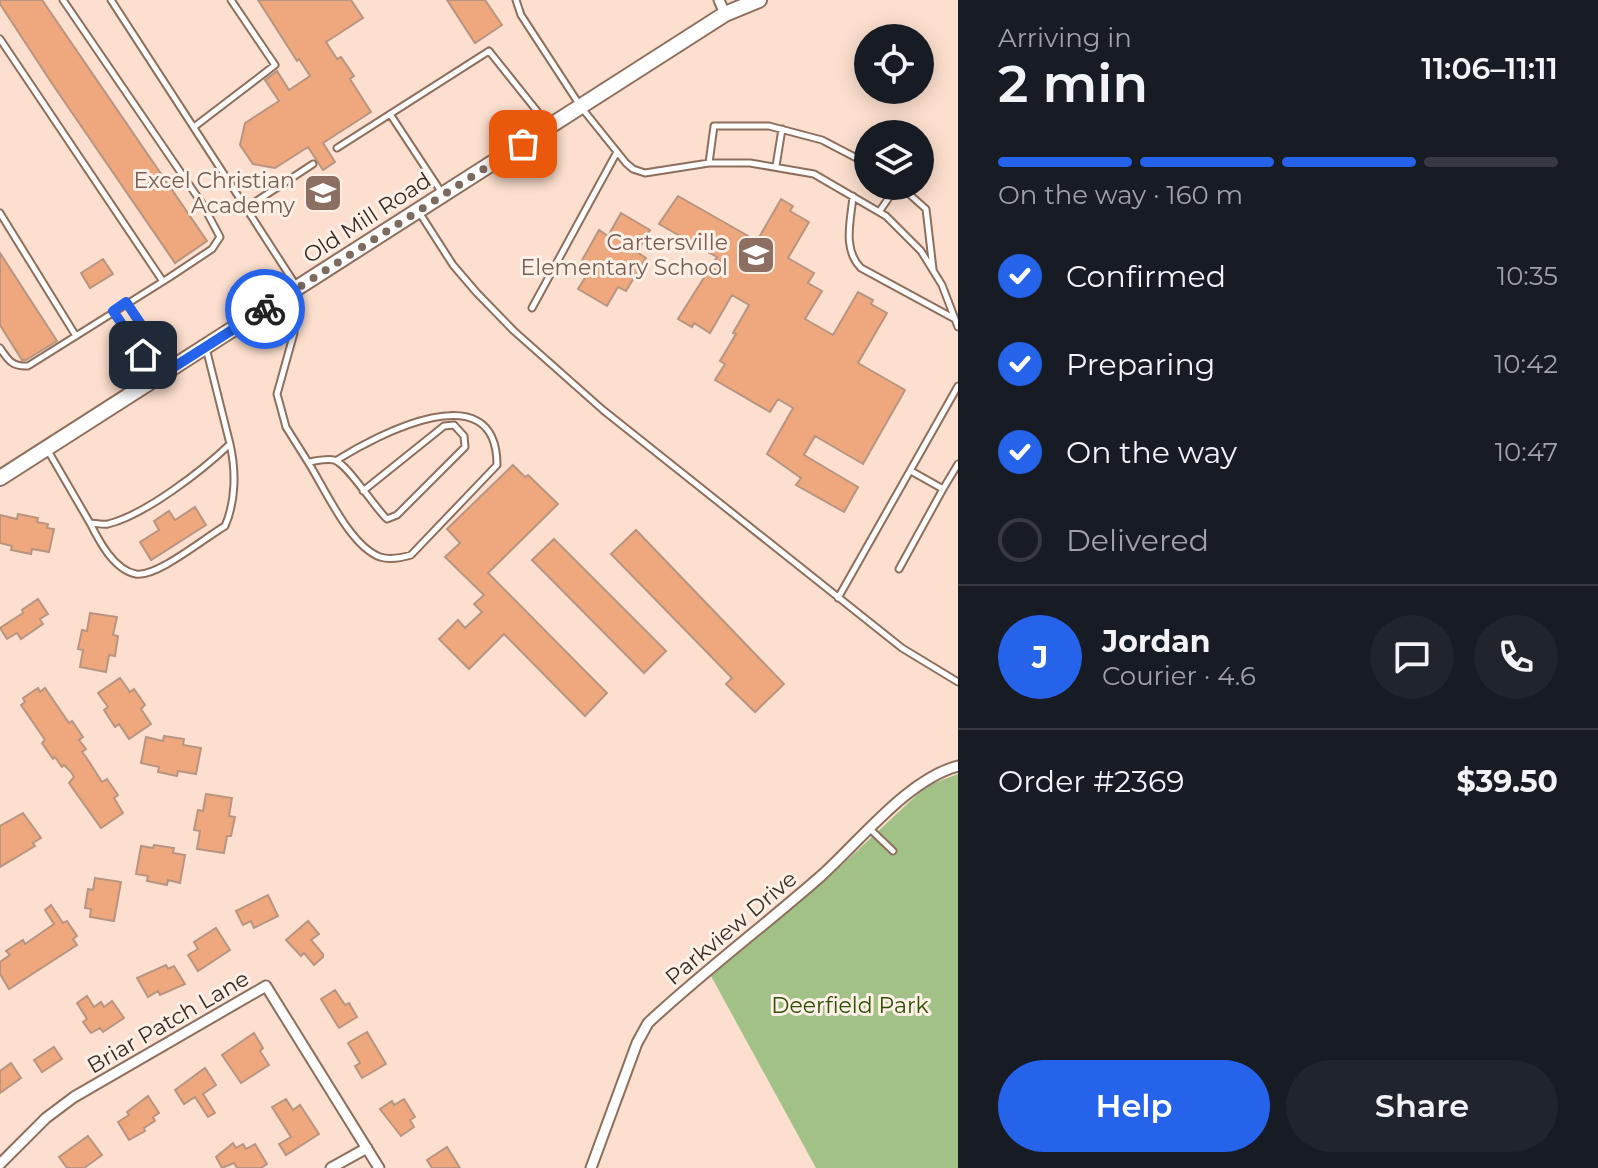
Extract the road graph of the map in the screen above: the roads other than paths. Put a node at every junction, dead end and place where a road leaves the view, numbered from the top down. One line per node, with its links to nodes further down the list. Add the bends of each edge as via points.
1 (63, 0): 28 (lane, via 218,229 220,237 212,249)
2 (111, 0): 10 (lane)
3 (231, 0): 10 (lane, via 275,65)
4 (516, 0): 8 (lane)
5 (759, 0): 6 (street, Old Mill Road)
6 (722, 7): 8 (street, Old Mill Road)
7 (0, 39): 28 (lane)
8 (581, 107): 11 (street, Old Mill Road); 14 (lane)
9 (390, 114): 11 (lane, via 489,51); 13 (lane); 19 (lane)
10 (194, 127): 23 (lane)
11 (550, 127): 19 (street, Old Mill Road)
12 (782, 129): 15 (lane, via 822,140); 16 (lane, via 714,126); 18 (lane)
13 (337, 148)
14 (617, 152): 16 (lane, via 645,173); 32 (lane)
15 (854, 157)
16 (709, 163): 18 (lane)
17 (313, 164): 23 (lane)
18 (776, 166): 20 (lane, via 814,174)
19 (444, 195): 24 (street, Old Mill Road)
20 (853, 196): 25 (lane); 34 (lane, via 849,248 856,263)
21 (888, 200): 25 (lane)
22 (915, 200): 27 (lane, via 926,209)
23 (246, 208): 29 (lane)
24 (418, 211): 29 (street, Old Mill Road); 53 (lane, via 453,265 514,331 650,449)
25 (879, 212): 27 (lane, via 921,251)
26 (0, 213): 36 (lane)
27 (933, 271): 34 (lane)
28 (162, 280): 31 (lane)
29 (298, 288): 30 (street, Old Mill Road)
30 (280, 299): 37 (street, Old Mill Road); 45 (lane, via 294,333 277,394 286,427)
31 (126, 302): 33 (lane); 39 (lane)
32 (532, 308)
33 (113, 311): 36 (lane); 40 (lane)
34 (956, 319): 35 (lane)
35 (958, 327)
36 (76, 336): 38 (lane, via 28,366 9,362)
37 (206, 347): 39 (street, Old Mill Road); 42 (lane)
38 (0, 348)
39 (171, 369): 40 (street, Old Mill Road)
40 (158, 377): 43 (street, Old Mill Road)
41 (958, 386): 47 (lane)
42 (230, 444): 51 (lane, via 202,471 136,512 106,525); 51 (lane, via 233,493 225,526 153,572 137,574 124,568 109,555)
43 (46, 448): 48 (street, Old Mill Road); 51 (lane)
44 (336, 461): 45 (lane); 45 (lane, via 368,440 416,420 442,416 478,421 497,450 497,465 411,555 397,559 380,557 358,543); 50 (lane)
45 (308, 462)
46 (958, 464): 49 (lane)
47 (911, 471): 49 (lane); 53 (lane)
48 (0, 478)
49 (943, 489): 52 (lane)
50 (363, 491): 50 (lane, via 387,519 397,515 465,447 464,436 454,425 444,426)
51 (90, 523)
52 (899, 569)
53 (838, 598): 54 (lane, via 913,656)
54 (958, 682)
55 (958, 766): 56 (street, Parkview Drive, via 921,783)
56 (870, 829): 57 (lane); 62 (street, Parkview Drive, via 648,1023)
57 (893, 851)
58 (367, 1148): 59 (street, Briar Patch Lane, via 266,986 74,1097); 60 (street); 61 (street, Briar Patch Lane)
59 (0, 1164)
60 (331, 1168)
61 (379, 1168)
62 (591, 1168)

